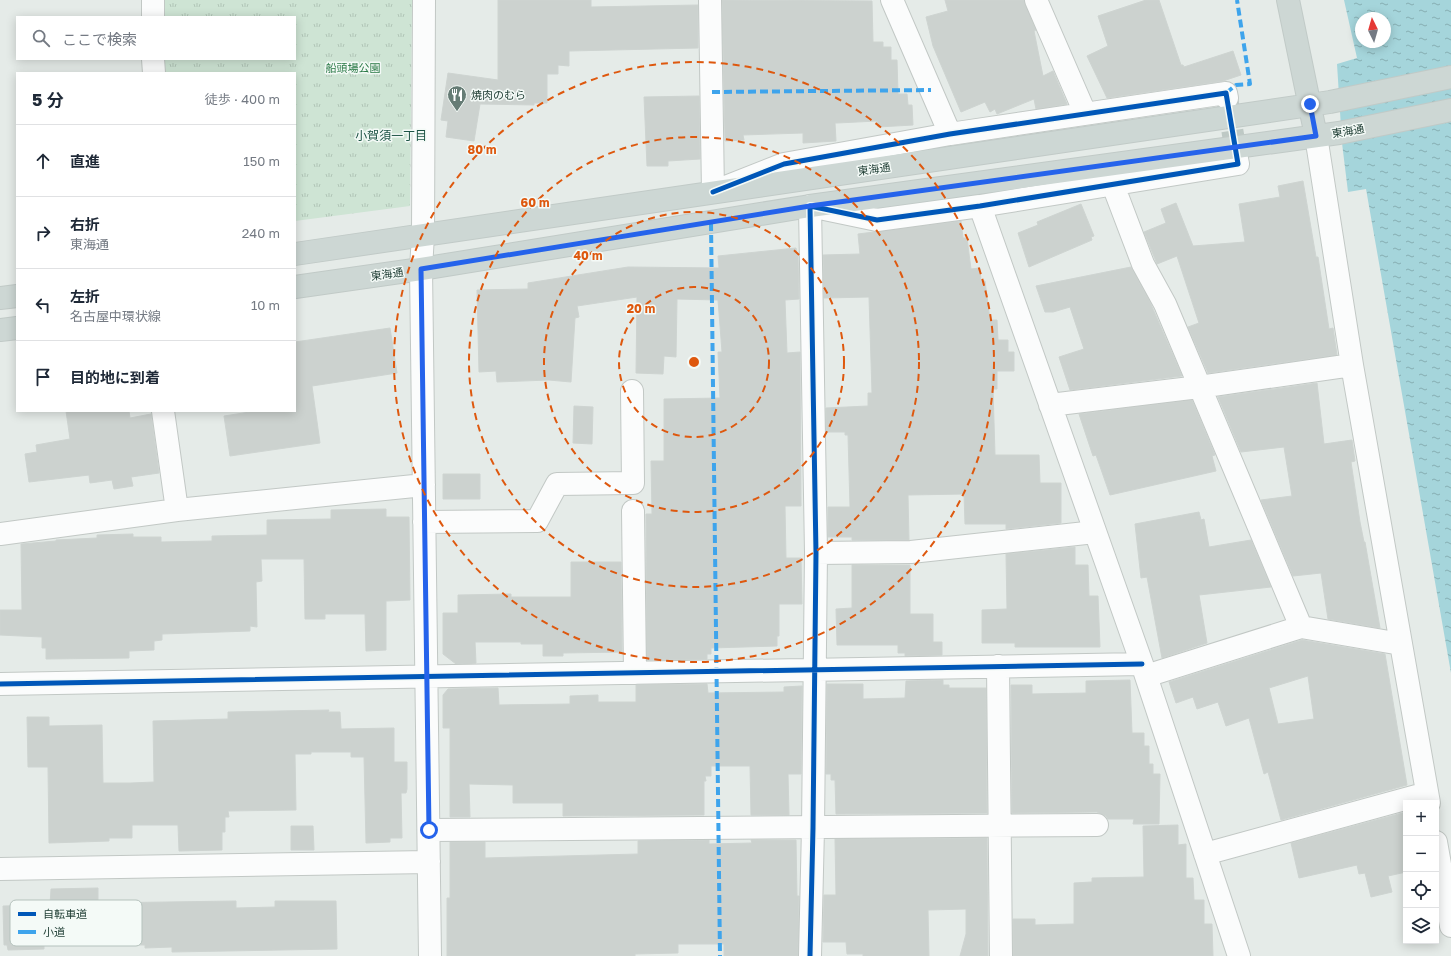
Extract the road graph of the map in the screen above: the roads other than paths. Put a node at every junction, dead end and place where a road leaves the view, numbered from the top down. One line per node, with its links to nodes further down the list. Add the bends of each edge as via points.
1 (153, 0): 7 (street)
2 (424, 0): 22 (street)
3 (710, 0): 19 (street)
4 (892, 0): 15 (street)
5 (1036, 0): 14 (street)
6 (1288, 0): 12 (main road)
7 (153, 16)
8 (154, 60): 9 (street)
9 (154, 72)
10 (1451, 77): 12 (main road, 東海通)
11 (1227, 98): 14 (street, via 1226,94)
12 (1320, 103): 16 (main road); 19 (main road, 東海通)
13 (1451, 110): 16 (main road, 東海通)
14 (1085, 113): 15 (street)
15 (950, 134): 19 (street, via 784,164)
16 (1316, 136): 20 (main road, 東海通); 30 (street)
17 (1237, 159): 18 (street, via 1238,164)
18 (1113, 185): 21 (street); 31 (street, via 1143,264 1165,304)
19 (713, 192): 22 (main road, 東海通)
20 (810, 206): 21 (street, via 877,220); 24 (main road, 東海通); 41 (street)
21 (980, 206): 33 (street)
22 (423, 235): 23 (main road, 東海通); 24 (street)
23 (296, 254)
24 (421, 269): 25 (main road, 東海通); 35 (street)
25 (296, 288)
26 (16, 296): 27 (main road)
27 (0, 298)
28 (16, 328): 29 (main road)
29 (0, 330)
30 (1352, 365): 31 (street); 43 (street)
31 (1199, 387): 33 (street); 42 (street)
32 (632, 391): 38 (street, via 633,483 557,484 537,521)
33 (1050, 405): 39 (street)
34 (163, 412): 36 (street)
35 (424, 485): 36 (street); 38 (street)
36 (177, 510): 40 (street)
37 (634, 511): 47 (street)
38 (424, 522): 48 (street)
39 (1095, 532): 41 (street, via 911,552); 46 (street)
40 (0, 534)
41 (816, 554): 45 (street)
42 (1301, 627): 43 (street); 46 (street)
43 (1401, 644): 50 (street)
44 (998, 666): 45 (street); 46 (street); 52 (street)
45 (815, 669): 47 (street); 53 (street)
46 (1144, 670): 56 (street)
47 (634, 673): 48 (street)
48 (427, 676): 49 (street); 54 (street)
49 (0, 684)
50 (1428, 798): 56 (street)
51 (1097, 825): 52 (street)
52 (1000, 826): 53 (street); 62 (street)
53 (814, 828): 54 (street); 61 (street)
54 (429, 830): 57 (street)
55 (1442, 849): 59 (street)
56 (1205, 854): 63 (street)
57 (429, 862): 58 (street); 60 (street)
58 (0, 869)
59 (1451, 926)
60 (430, 956)
61 (810, 956)
62 (1001, 956)
63 (1239, 956)

